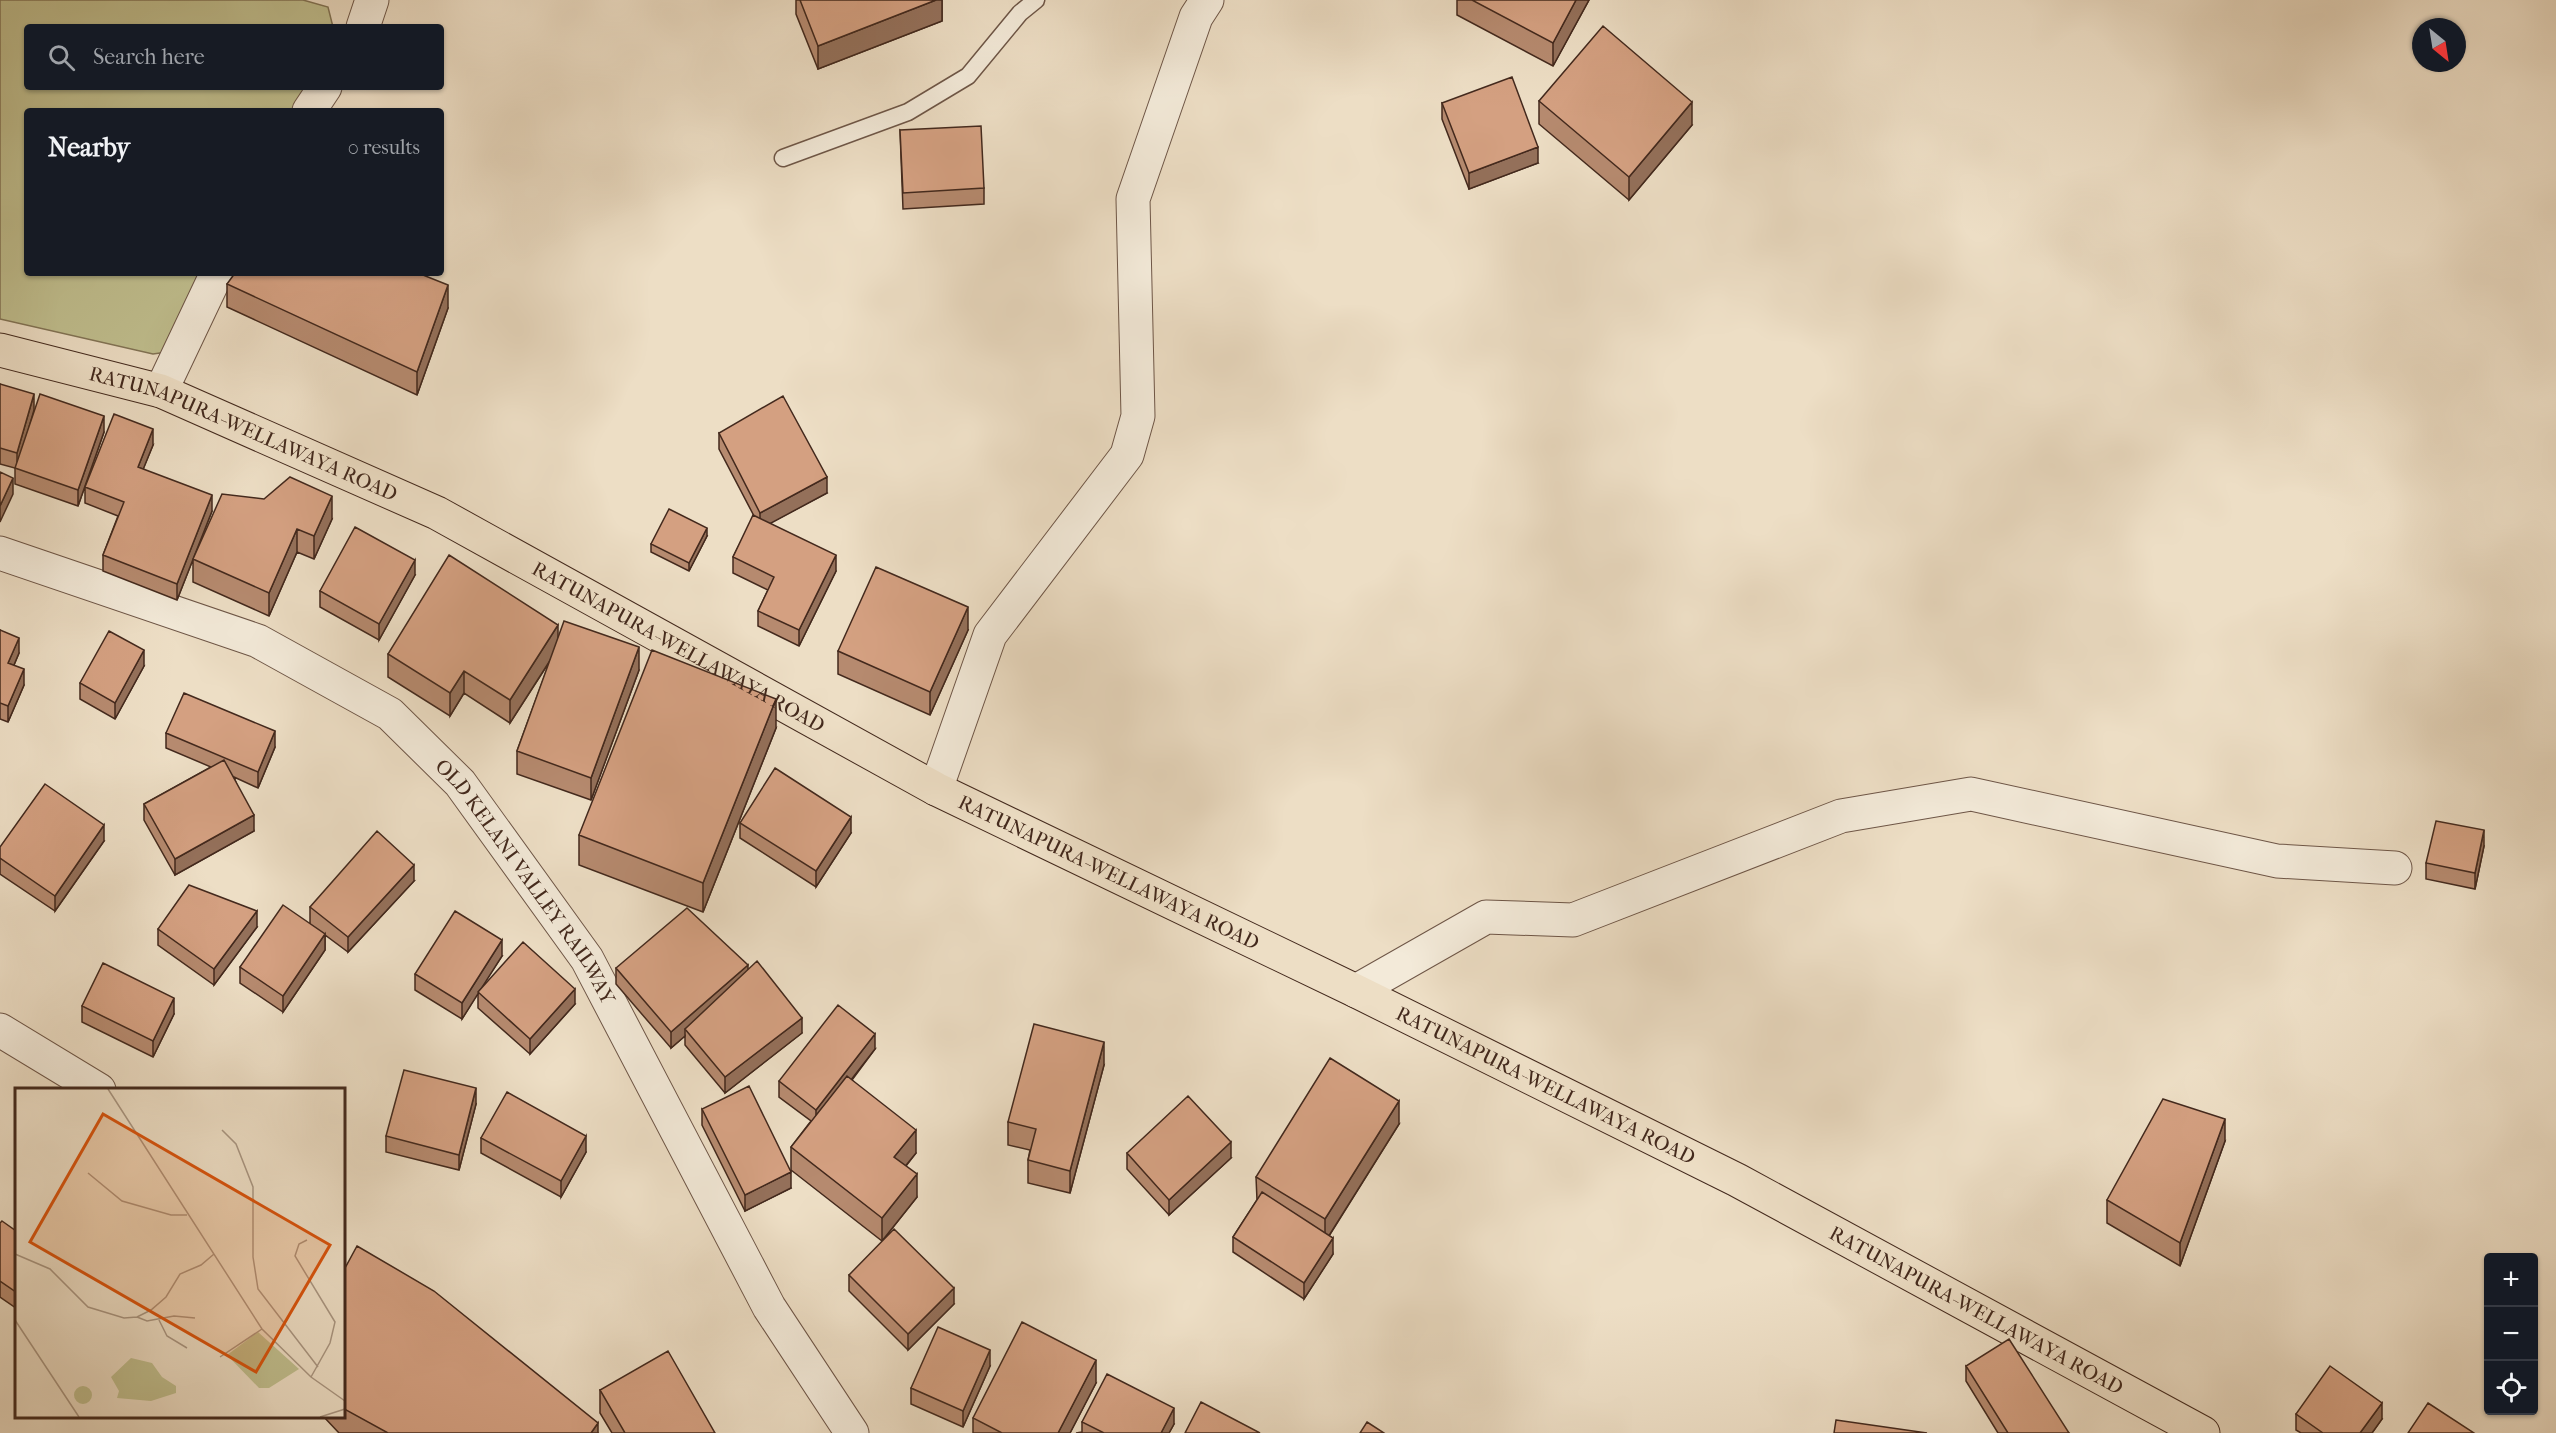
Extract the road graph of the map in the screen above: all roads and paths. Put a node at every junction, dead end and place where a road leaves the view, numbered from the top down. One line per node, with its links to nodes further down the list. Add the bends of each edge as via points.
1 (372, 0): 4 (street)
2 (1036, 0): 7 (lane, via 1020,13 968,76 908,112)
3 (1207, 0): 12 (street, via 1196,17 1133,199 1138,416 1127,455 990,635)
4 (364, 24)
5 (323, 90): 6 (street)
6 (311, 108)
7 (783, 158)
8 (216, 276): 10 (street)
9 (0, 350): 10 (highway, RATUNAPURA-WELLAWAYA ROAD)
10 (161, 391): 12 (highway, RATUNAPURA-WELLAWAYA ROAD, via 437,513)
11 (0, 553): 17 (street, OLD KELANI VALLEY RAILWAY, via 258,641 390,714 460,783 587,959 769,1307)
12 (936, 789): 14 (highway, RATUNAPURA-WELLAWAYA ROAD)
13 (2395, 868): 14 (street, via 2277,861 1971,794 1841,816 1573,920 1486,917)
14 (1356, 992): 18 (highway, RATUNAPURA-WELLAWAYA ROAD, via 1737,1180)
15 (0, 1030): 16 (street)
16 (97, 1088)
17 (852, 1433)
18 (2203, 1433)

